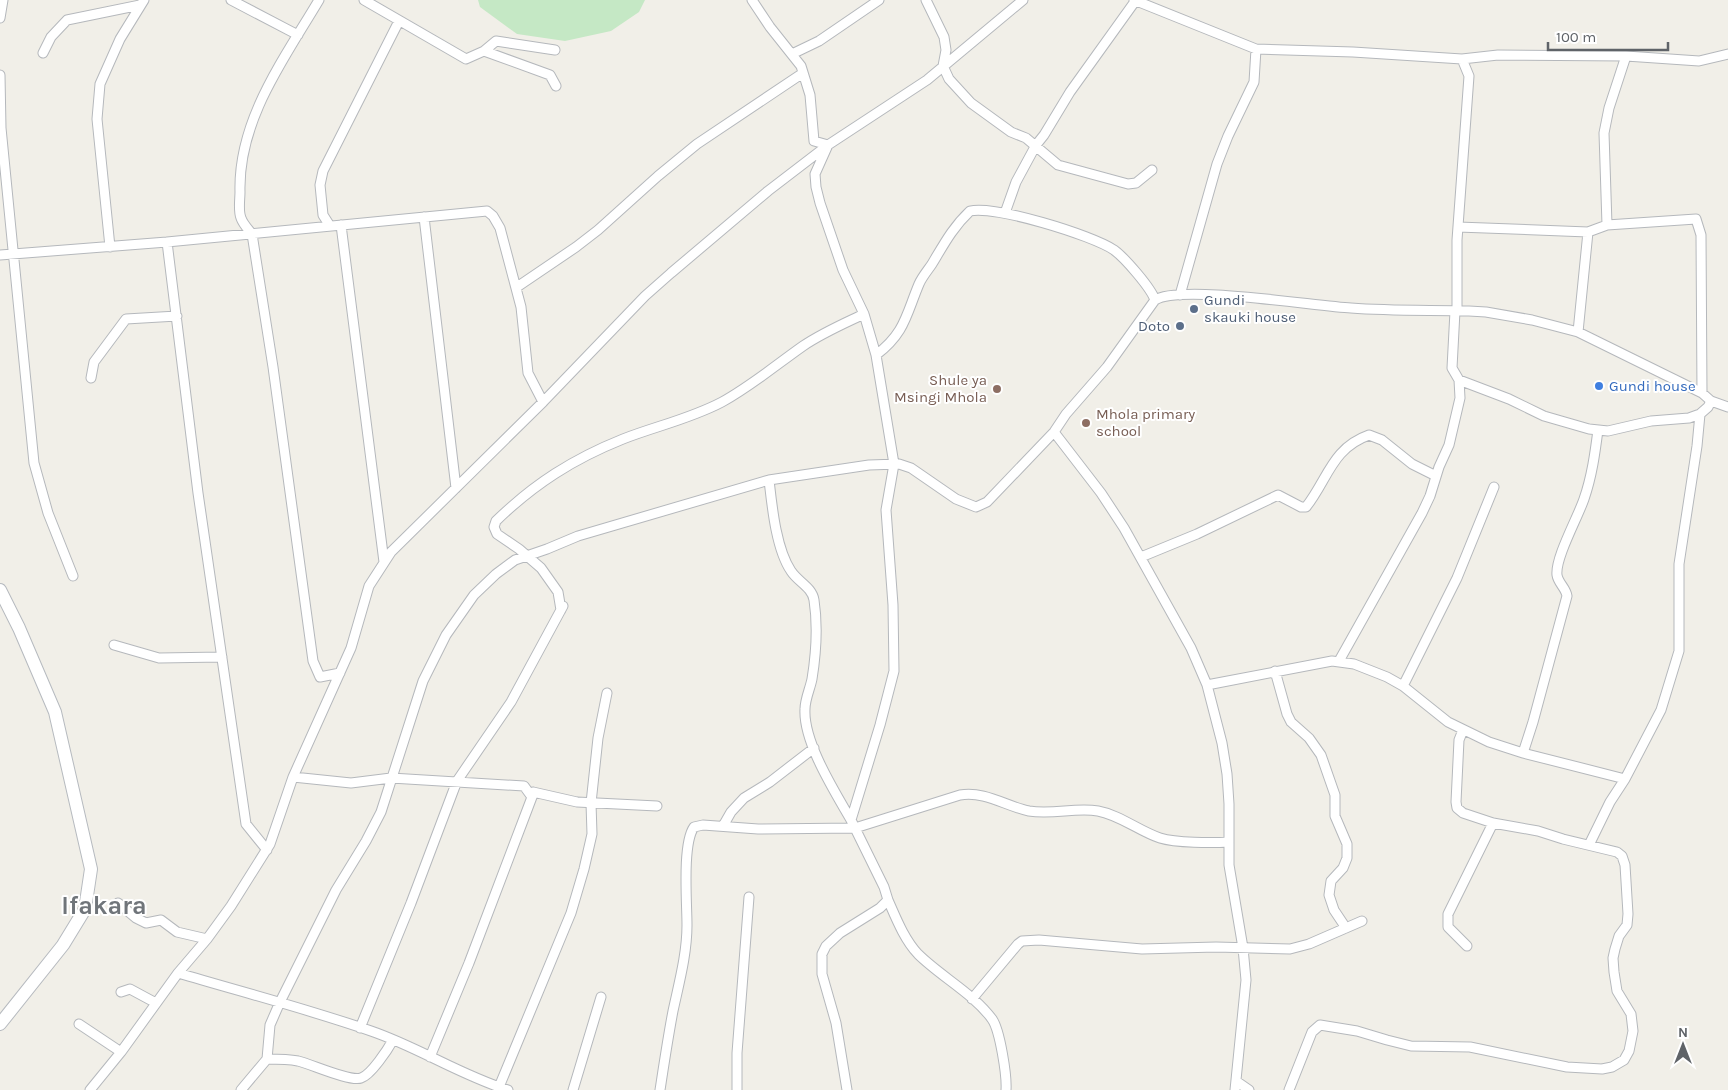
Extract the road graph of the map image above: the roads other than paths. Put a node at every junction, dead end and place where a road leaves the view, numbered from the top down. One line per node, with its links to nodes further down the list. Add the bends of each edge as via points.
1 (3, 0): 11 (street)
2 (231, 0): 13 (street)
3 (319, 0): 13 (street)
4 (364, 0): 12 (street)
5 (752, 0): 18 (street)
6 (879, 0): 18 (street, via 820,41)
7 (926, 0): 22 (street, via 944,37)
8 (1023, 0): 22 (street)
9 (1135, 0): 14 (street); 27 (street)
10 (142, 3): 17 (street, via 67,20 51,37); 38 (street, via 120,39 100,84 97,119)
11 (0, 18)
12 (399, 21): 16 (street, via 466,59); 33 (street, via 322,171 323,215)
13 (298, 35): 36 (street, via 260,103 242,156 240,217)
14 (1256, 49): 21 (street); 42 (street, via 1254,82 1217,164)
15 (555, 50): 16 (street, via 496,41)
16 (484, 51): 25 (street, via 550,76)
17 (43, 52)
18 (792, 54): 23 (street)
19 (1728, 54): 20 (street, via 1698,61)
20 (1626, 56): 21 (street, via 1498,55); 31 (street, via 1604,133)
21 (1462, 60): 34 (street, via 1468,83)
22 (943, 66): 26 (street); 27 (street, via 971,103 1001,126)
23 (803, 73): 26 (street, via 812,108 814,140); 41 (street, via 697,144 598,230)
24 (0, 75): 39 (street, via 1,128)
25 (556, 86)
26 (828, 145): 45 (street, via 815,174 816,187 844,270); 53 (street, via 768,191 645,296)
27 (1036, 145): 28 (street, via 1058,165 1123,183 1136,182); 29 (street)
28 (1152, 170)
29 (1004, 213): 43 (street, via 1063,228 1102,243 1115,251 1150,289); 48 (street, via 974,210 959,222 920,282 898,334)
30 (424, 217): 32 (street); 41 (street, via 487,211 500,228); 62 (street)
31 (1607, 224): 35 (street); 51 (street, via 1696,219 1701,235)
32 (341, 225): 33 (street); 65 (street)
33 (330, 226): 36 (street)
34 (1458, 227): 35 (street); 44 (street)
35 (1588, 232): 47 (street)
36 (252, 234): 37 (street); 72 (street, via 313,661 320,677)
37 (167, 242): 38 (street); 46 (street)
38 (110, 246): 39 (street)
39 (13, 254): 40 (street); 66 (street, via 34,463 48,513)
40 (0, 255)
41 (517, 287): 53 (street, via 528,373)
42 (1180, 295): 43 (street, via 1167,295); 44 (street, via 1214,295 1352,308)
43 (1155, 300): 57 (street)
44 (1456, 311): 47 (street, via 1486,312); 50 (street, via 1452,368)
45 (864, 314): 48 (street); 63 (street, via 829,330 723,401 688,418 610,445 574,462 529,490 496,521 494,527 498,534)
46 (177, 316): 49 (street, via 126,319 94,362); 69 (street)
47 (1578, 332): 51 (street)
48 (876, 355): 58 (street)
49 (91, 378)
50 (1459, 380): 56 (street, via 1544,416); 59 (street, via 1460,398 1453,433)
51 (1702, 393): 52 (street)
52 (1711, 401): 54 (street); 55 (street)
53 (543, 402): 62 (street)
54 (1728, 407)
55 (1700, 414): 56 (street, via 1608,431); 81 (street, via 1679,564 1679,651 1661,710)
56 (1598, 430): 78 (street, via 1587,489 1557,569 1558,580 1567,596)
57 (1054, 432): 58 (street, via 996,494 980,506 956,499 912,468); 64 (street, via 1101,493)
58 (894, 464): 60 (street); 87 (street, via 886,510 894,605 894,671)
59 (1436, 476): 64 (street, via 1412,464 1382,440 1369,435 1335,459 1306,507 1278,495); 70 (street, via 1422,513)
60 (769, 480): 63 (street, via 578,536); 77 (street, via 775,526 786,561 790,571 814,598 816,636 805,710)
61 (1494, 487): 74 (street, via 1457,578)
62 (456, 488): 65 (street)
63 (528, 556): 80 (street, via 508,565 474,595 446,635 423,681); 82 (street, via 558,592 563,606 511,702)
64 (1141, 557): 73 (street)
65 (384, 562): 72 (street, via 369,586 351,648)
66 (73, 576)
67 (0, 590): 106 (main road, via 55,712 91,869 85,909 63,945)
68 (114, 645): 69 (street, via 160,658)
69 (222, 657): 91 (street, via 246,824)
70 (1340, 661): 71 (street); 74 (street, via 1370,670)
71 (1275, 671): 73 (street); 96 (street, via 1287,714 1321,755 1334,795 1335,816 1348,851 1343,868 1331,881 1329,895)
72 (340, 672): 79 (street)
73 (1207, 685): 89 (street, via 1227,774)
74 (1403, 686): 76 (street)
75 (607, 693): 84 (street)
76 (1463, 730): 78 (street); 86 (street, via 1459,740 1457,808)
77 (814, 748): 87 (street, via 824,773); 88 (street, via 744,798)
78 (1523, 753): 81 (street)
79 (293, 777): 80 (street, via 351,783); 91 (street)
80 (391, 778): 82 (street); 104 (street, via 381,812 336,890)
81 (1625, 779): 90 (street)
82 (457, 782): 83 (street, via 524,786); 108 (street)
83 (532, 796): 84 (street, via 533,792); 111 (street)
84 (591, 802): 85 (street); 114 (street, via 592,834 571,913)
85 (657, 806)
86 (1493, 823): 90 (street); 98 (street, via 1448,914 1448,927)
87 (853, 824): 88 (street, via 758,829); 89 (street, via 974,793 1029,811 1099,811 1167,840); 93 (street)
88 (723, 826): 118 (street, via 694,827 690,835 684,962)
89 (1228, 842): 99 (street)
90 (1589, 845): 123 (street, via 1618,852 1625,865 1628,923 1618,939 1613,958 1616,992 1631,1014 1634,1032 1624,1060 1602,1070 1567,1067 1470,1047 1411,1046 1320,1024 1312,1032)
91 (267, 850): 97 (street)
92 (749, 897): 119 (street)
93 (888, 900): 103 (street, via 916,952); 120 (street, via 833,939 821,959)
94 (118, 903): 97 (street, via 146,923 161,920 178,932)
95 (1362, 920): 96 (street)
96 (1346, 928): 99 (street, via 1294,949)
97 (207, 939): 100 (street)
98 (1467, 946)
99 (1243, 948): 103 (street, via 1142,949 1039,940 1022,942); 113 (street, via 1246,980)
100 (178, 973): 104 (street); 105 (street)
101 (121, 992): 105 (street, via 130,989)
102 (600, 997): 117 (street)
103 (972, 999): 121 (street, via 993,1020 1002,1053)
104 (280, 1002): 108 (street); 112 (street, via 270,1025)
105 (156, 1003): 110 (street)
106 (0, 1024)
107 (79, 1024): 110 (street)
108 (360, 1028): 109 (street)
109 (393, 1040): 111 (street); 112 (street, via 377,1063 360,1079 298,1061)
110 (121, 1052): 115 (street)
111 (430, 1057): 114 (street)
112 (267, 1059): 116 (street)
113 (1236, 1085): 122 (street)
114 (503, 1089)
115 (90, 1090)
116 (241, 1090)
117 (572, 1090)
118 (660, 1090)
119 (737, 1090)
120 (847, 1090)
121 (1006, 1090)
122 (1249, 1090)
123 (1289, 1090)

